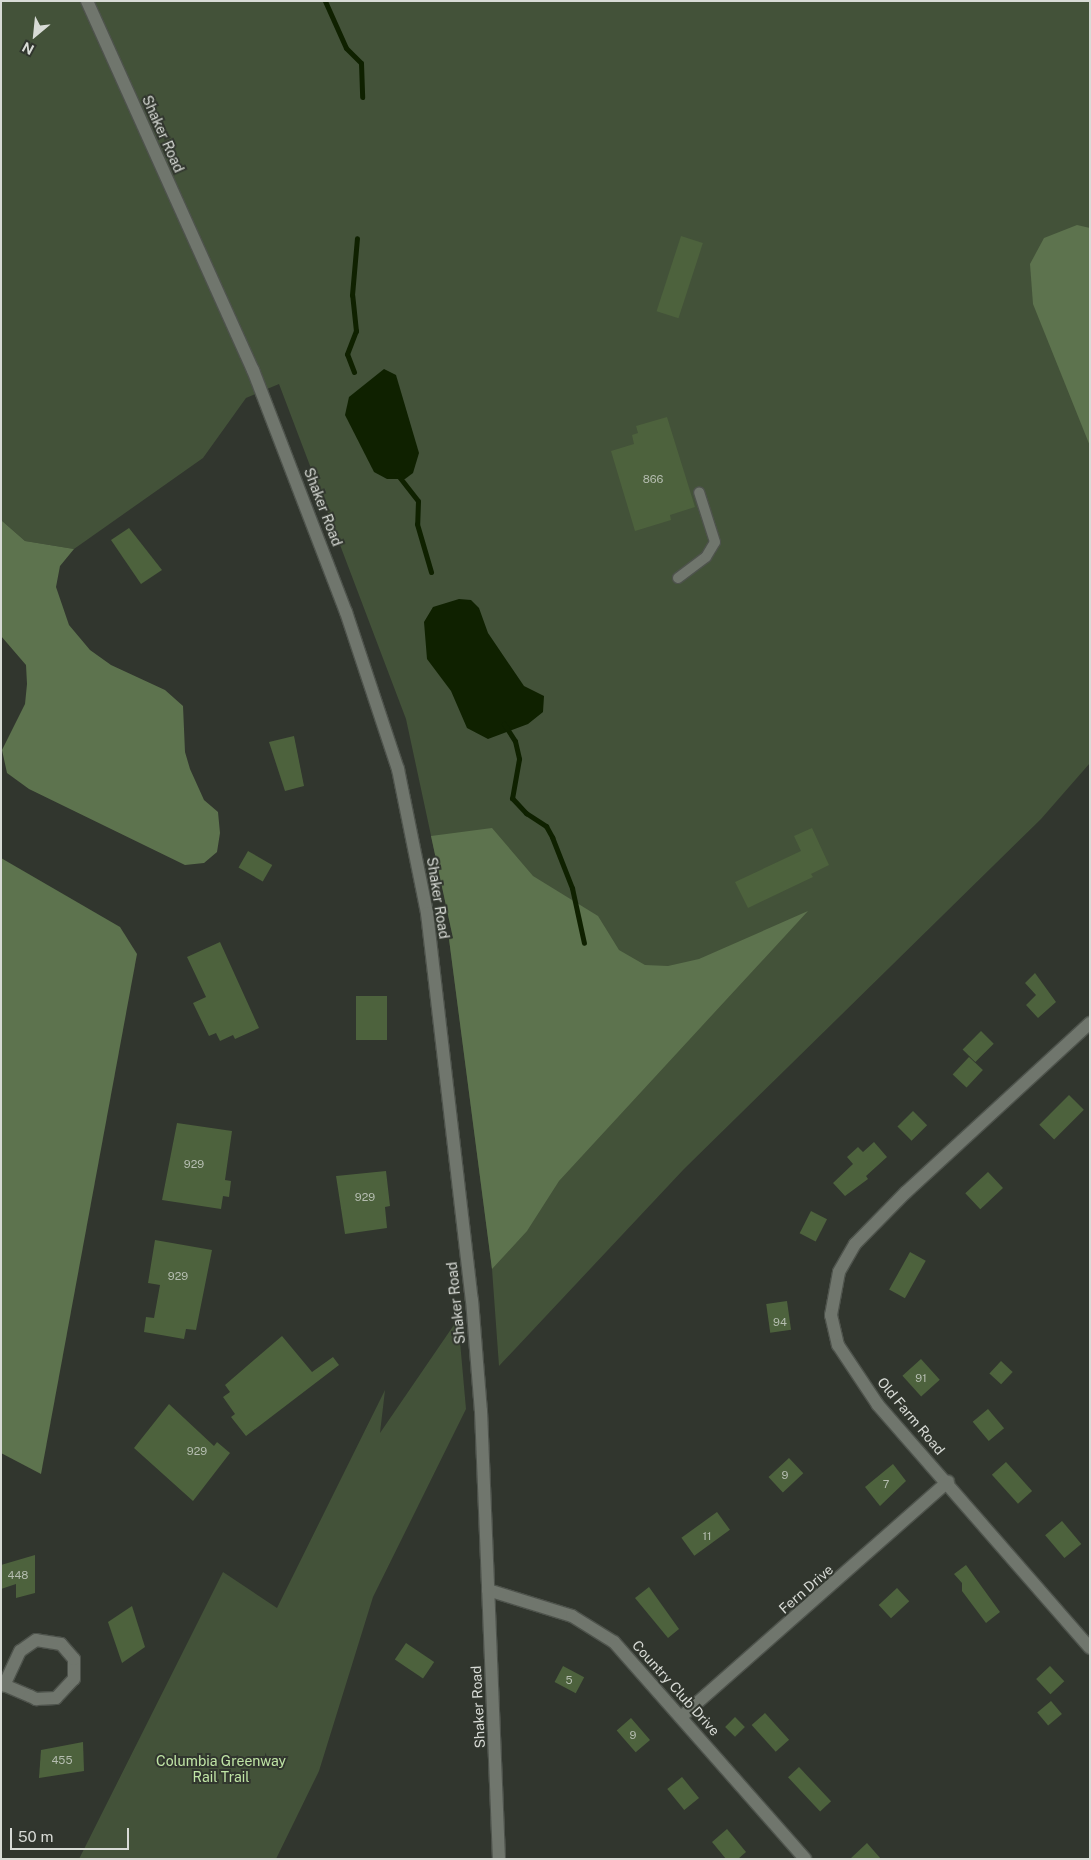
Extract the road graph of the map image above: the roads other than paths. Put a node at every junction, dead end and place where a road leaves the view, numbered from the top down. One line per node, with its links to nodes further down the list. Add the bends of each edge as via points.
1 (87, 1): 6 (street, Shaker Road, via 253,370 343,604 398,769 427,913 468,1272 481,1411)
2 (699, 492): 3 (lane, via 715,542 706,557)
3 (678, 578)
4 (1090, 1022): 5 (street, Old Farm Road, via 906,1192 855,1244 839,1272 831,1315 838,1345 878,1405)
5 (948, 1482): 7 (street, Old Farm Road); 9 (street, Fern Drive)
6 (488, 1590): 9 (street, Country Club Drive, via 595,1627 620,1648); 10 (street, Shaker Road)
7 (1090, 1648)
8 (3, 1684): 8 (street, via 20,1652 36,1640 61,1644 74,1659 74,1679 56,1698 36,1699)
9 (681, 1717): 11 (street, Country Club Drive)
10 (499, 1859)
11 (805, 1859)

